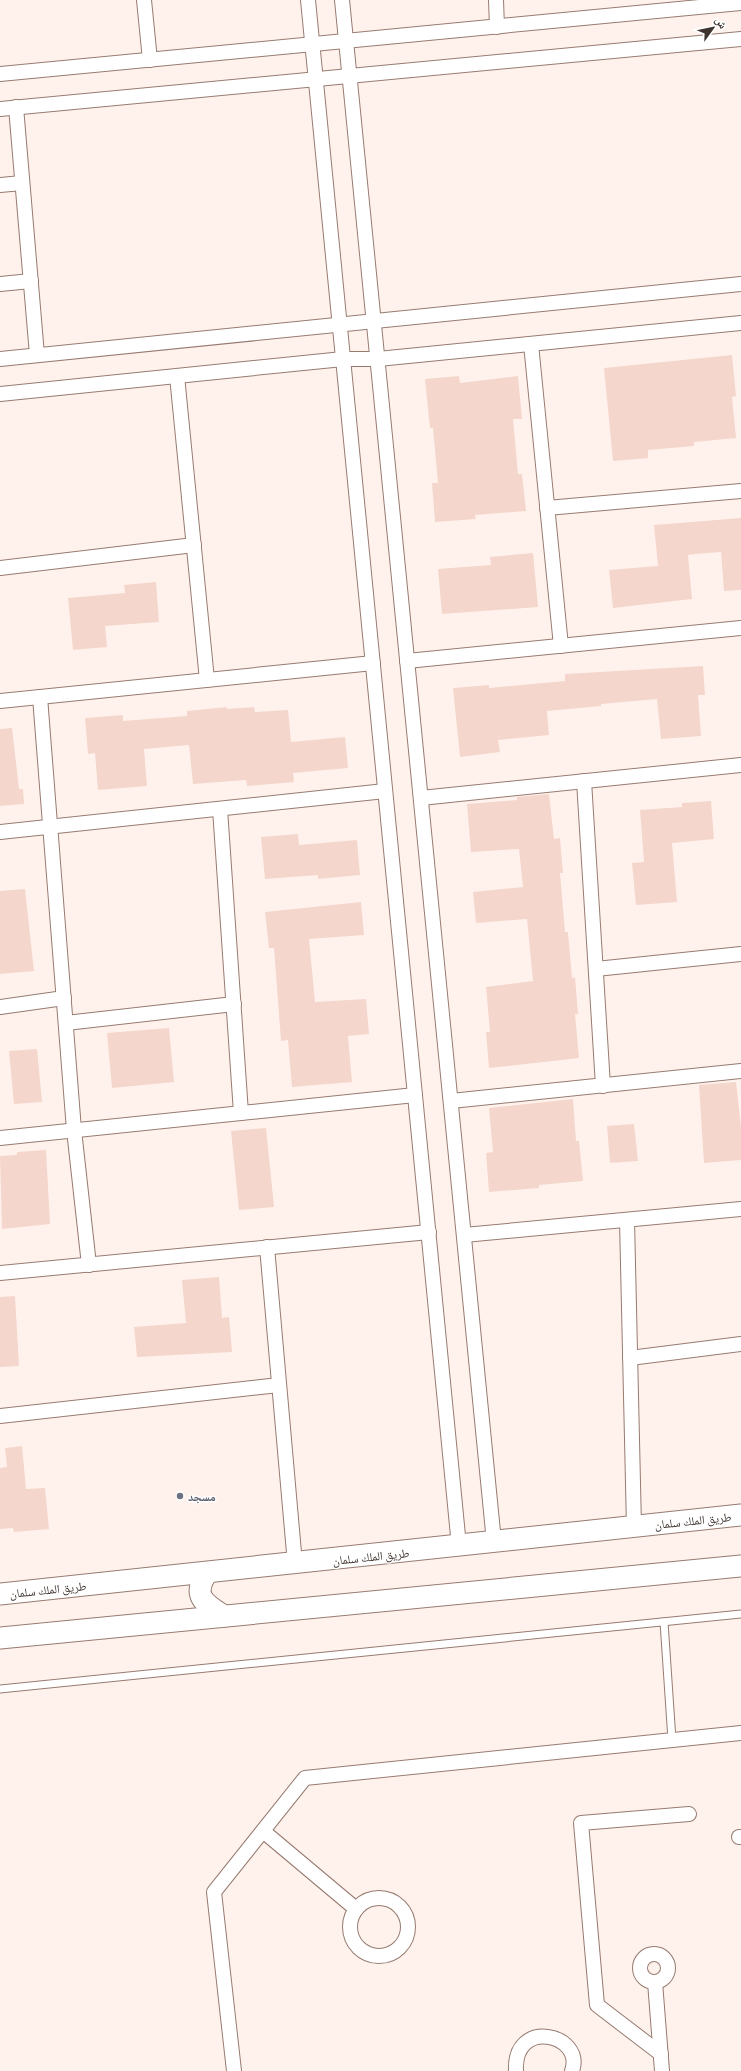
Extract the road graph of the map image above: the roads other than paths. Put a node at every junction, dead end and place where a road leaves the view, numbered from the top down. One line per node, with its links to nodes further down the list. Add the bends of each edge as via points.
1 (144, 0): 10 (street)
2 (308, 0): 9 (street)
3 (342, 0): 8 (street)
4 (496, 0): 6 (street)
5 (741, 3): 6 (street)
6 (497, 27): 8 (street)
7 (741, 39): 12 (street)
8 (346, 42): 9 (street); 12 (street)
9 (313, 44): 10 (street); 13 (street)
10 (150, 60): 11 (street)
11 (0, 74)
12 (350, 76): 13 (street); 21 (street)
13 (316, 78): 14 (street); 23 (street)
14 (16, 107): 15 (street); 16 (street)
15 (0, 109)
16 (22, 183): 17 (street); 18 (street)
17 (0, 185)
18 (31, 282): 19 (street); 25 (street)
19 (0, 284)
20 (741, 284): 21 (street)
21 (374, 322): 23 (street); 28 (street)
22 (741, 323): 24 (street)
23 (340, 325): 25 (street); 27 (street)
24 (531, 344): 28 (street); 32 (street)
25 (37, 355): 26 (street)
26 (0, 359)
27 (343, 359): 28 (street); 29 (street); 38 (street)
28 (378, 359): 37 (street)
29 (178, 376): 30 (street); 33 (street)
30 (0, 394)
31 (741, 491): 32 (street)
32 (547, 508): 36 (street)
33 (194, 545): 34 (street); 39 (street)
34 (0, 568)
35 (741, 628): 36 (street)
36 (561, 646): 37 (street)
37 (408, 661): 45 (street)
38 (373, 663): 39 (street); 44 (street)
39 (207, 680): 40 (street)
40 (40, 697): 41 (street); 47 (street)
41 (0, 701)
42 (741, 765): 43 (street)
43 (584, 781): 45 (street); 50 (street)
44 (386, 791): 46 (street); 57 (street)
45 (421, 798): 58 (street)
46 (220, 809): 47 (street); 52 (street)
47 (51, 827): 48 (street); 51 (street)
48 (0, 832)
49 (741, 954): 50 (street)
50 (596, 969): 56 (street)
51 (64, 998): 53 (street); 54 (street)
52 (234, 1004): 54 (street); 59 (street)
53 (0, 1007)
54 (66, 1023): 60 (street)
55 (741, 1071): 56 (street)
56 (603, 1086): 58 (street)
57 (415, 1095): 59 (street); 64 (street)
58 (451, 1101): 65 (street)
59 (241, 1113): 60 (street)
60 (74, 1130): 61 (street); 67 (street)
61 (0, 1138)
62 (741, 1209): 63 (street)
63 (627, 1220): 65 (street); 70 (street)
64 (429, 1232): 66 (street); 76 (street)
65 (464, 1235): 75 (street)
66 (267, 1247): 67 (street); 71 (street)
67 (89, 1265): 68 (street)
68 (0, 1273)
69 (741, 1344): 70 (street)
70 (630, 1358): 74 (street)
71 (279, 1385): 72 (street); 77 (street)
72 (0, 1416)
73 (741, 1515): 74 (main road, طريق الملك سلمان)
74 (634, 1527): 75 (main road, طريق الملك سلمان)
75 (494, 1542): 76 (main road, طريق الملك سلمان)
76 (459, 1546): 77 (main road, طريق الملك سلمان)
77 (295, 1564): 79 (main road, طريق الملك سلمان)
78 (741, 1566): 82 (main road)
79 (207, 1573): 80 (main road, طريق الملك سلمان); 82 (main road, via 199,1589 202,1598 208,1606)
80 (0, 1594)
81 (741, 1614): 83 (lane)
82 (224, 1616): 84 (main road)
83 (664, 1622): 85 (lane); 87 (lane)
84 (0, 1638)
85 (0, 1689)
86 (741, 1732): 87 (street)
87 (672, 1740): 89 (street, via 305,1778)
88 (689, 1814): 92 (street, via 581,1823 597,2005)
89 (263, 1831): 90 (street); 93 (street, via 214,1892)
90 (356, 1909): 90 (street, via 350,1923 350,1933 358,1947 370,1954 384,1956 396,1951 408,1931 401,1908 381,1898 371,1899)
91 (655, 1982): 92 (street)
92 (661, 2054): 96 (street)
93 (234, 2071)
94 (516, 2071): 95 (street, via 519,2050 525,2043 536,2037 546,2036 559,2039 566,2046 573,2058)
95 (572, 2071)
96 (662, 2071)

